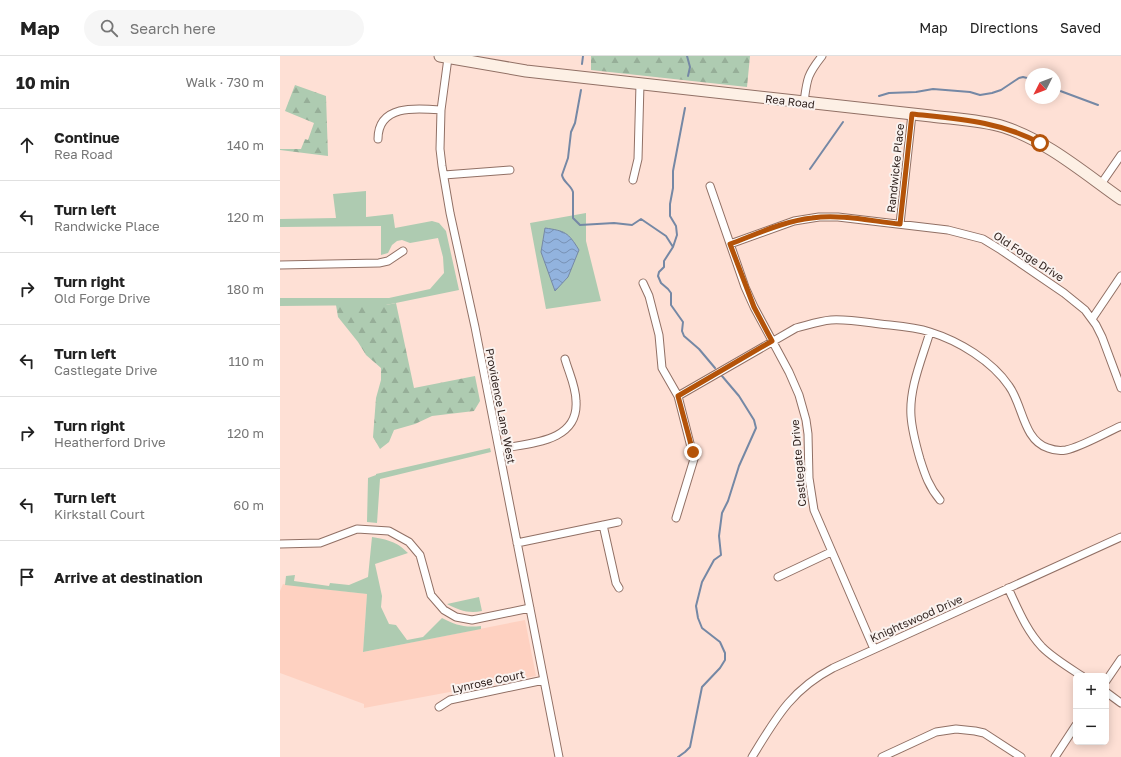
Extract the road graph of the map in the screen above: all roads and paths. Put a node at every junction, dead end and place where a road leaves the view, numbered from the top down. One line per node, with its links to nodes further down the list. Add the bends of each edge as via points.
1 (822, 56): 4 (street, via 807,80)
2 (444, 57): 3 (main road, Rea Road, via 526,71); 5 (street, Providence Lane West)
3 (640, 84): 4 (main road, Rea Road); 11 (street, via 638,158)
4 (804, 102): 6 (main road, Rea Road, via 895,116)
5 (441, 110): 7 (street, via 414,108 390,115 378,130); 10 (street, Providence Lane West, via 440,149)
6 (912, 114): 12 (main road, Rea Road, via 987,124 1019,133 1040,143); 15 (street, Randwicke Place)
7 (378, 139)
8 (1121, 155): 12 (street)
9 (510, 170): 10 (street)
10 (444, 175): 28 (street, Providence Lane West)
11 (632, 180)
12 (1101, 184): 14 (main road, Rea Road)
13 (710, 186): 16 (street, Castlegate Drive)
14 (1121, 199)
15 (900, 224): 16 (street, Old Forge Drive, via 838,217 810,218); 21 (street, Old Forge Drive, via 948,230 983,239 1064,292)
16 (730, 244): 23 (street, Castlegate Drive, via 754,307)
17 (403, 251): 18 (street, via 388,261 379,263)
18 (280, 265)
19 (1121, 276): 21 (street)
20 (643, 283): 26 (street, via 658,330 662,368)
21 (1092, 319): 25 (street, Old Forge Drive, via 1102,337)
22 (930, 332): 23 (street, via 832,320 796,328); 27 (street, via 968,350 1003,377 1017,400 1030,433 1044,446 1065,450); 29 (street, via 914,387 911,415 914,436 927,480)
23 (772, 341): 26 (street); 36 (street, Castlegate Drive, via 795,382 803,407 808,434 811,501)
24 (565, 359): 28 (street, via 576,402 575,414 569,425 550,439)
25 (1121, 388)
26 (678, 396): 30 (street, via 694,459)
27 (1121, 426)
28 (499, 449): 34 (street, Providence Lane West)
29 (940, 500)
30 (676, 518)
31 (618, 522): 32 (street)
32 (603, 525): 34 (street); 38 (street)
33 (1121, 537): 39 (street, Knightswood Drive)
34 (517, 543): 40 (street, Providence Lane West)
35 (280, 544): 40 (street, via 320,543 358,529 389,531 409,542 420,555 431,595 444,610 456,617 472,620)
36 (831, 552): 37 (street); 41 (street, Castlegate Drive)
37 (778, 577)
38 (619, 588)
39 (1008, 588): 41 (street, Knightswood Drive); 43 (street, via 1025,624 1036,640 1050,654)
40 (530, 608): 45 (street, Providence Lane West)
41 (874, 649): 50 (street, Knightswood Drive, via 828,670 804,687 778,715)
42 (1121, 659): 44 (street)
43 (1078, 673)
44 (1109, 677)
45 (544, 680): 48 (street, Lynrose Court, via 450,700); 51 (street, Providence Lane West)
46 (1109, 694): 47 (street)
47 (1121, 702)
48 (439, 707)
49 (1073, 730): 54 (street)
50 (755, 756)
51 (559, 757)
52 (882, 757): 53 (street, via 936,732 956,728 984,733)
53 (1021, 757)
54 (1055, 757)

